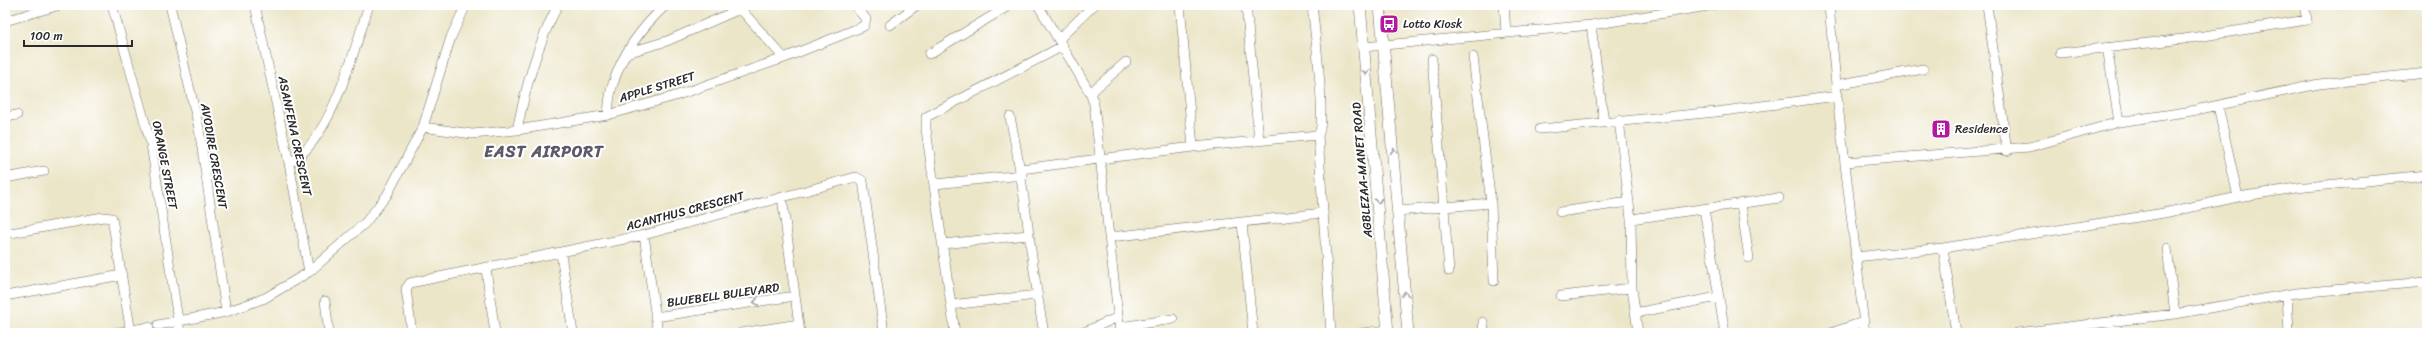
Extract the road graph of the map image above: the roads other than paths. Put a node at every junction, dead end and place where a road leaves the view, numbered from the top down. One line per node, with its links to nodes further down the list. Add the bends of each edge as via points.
1 (60, 5): 26 (street)
2 (112, 5): 113 (street, ORANGE STREET, via 151,144)
3 (170, 5): 107 (street, AVODIRE CRESCENT, via 199,128)
4 (255, 5): 63 (street, ASANFENA CRESCENT)
5 (370, 5): 63 (street, via 344,83 323,125 307,149)
6 (466, 5): 54 (street, via 451,37)
7 (558, 5): 56 (street, via 543,35 526,85)
8 (666, 5): 34 (street, via 649,20)
9 (854, 5): 38 (street, APPLE STREET, via 866,19 864,26)
10 (917, 5): 27 (street)
11 (1010, 5): 36 (street)
12 (1038, 5): 30 (street)
13 (1094, 5): 30 (street)
14 (1180, 5): 59 (street)
15 (1246, 5): 58 (street)
16 (1312, 5): 57 (street, via 1321,103 1321,129)
17 (1360, 5): 32 (main road, AGBLEZAA-MANET ROAD)
18 (1380, 5): 31 (main road)
19 (1504, 5): 29 (street)
20 (1711, 5): 21 (street); 28 (street)
21 (1714, 5)
22 (1829, 5): 43 (street)
23 (1987, 5): 60 (street)
24 (2304, 5): 33 (street, via 2307,20)
25 (739, 7): 34 (street, via 667,41); 38 (street)
26 (5, 21)
27 (890, 25)
28 (1591, 25): 29 (street); 52 (street)
29 (1506, 32): 31 (street)
30 (1061, 43): 44 (street); 68 (street, via 926,117)
31 (1384, 45): 32 (street); 77 (main road, one-way to 31)
32 (1364, 47): 120 (main road, AGBLEZAA-MANET ROAD, one-way to 120)
33 (2107, 48): 35 (street); 53 (street)
34 (627, 52): 48 (street, via 612,84)
35 (2060, 53)
36 (929, 54)
37 (1473, 57): 73 (street)
38 (784, 58): 48 (street, APPLE STREET, via 675,96)
39 (1432, 59): 75 (street)
40 (1126, 62): 44 (street)
41 (1923, 69): 43 (street)
42 (2427, 72): 46 (street, via 2319,84)
43 (1836, 85): 45 (street)
44 (1090, 93): 61 (street)
45 (1837, 96): 51 (street, via 1716,112); 62 (street)
46 (2218, 106): 53 (street); 69 (street)
47 (17, 115): 49 (street)
48 (608, 115): 56 (street, APPLE STREET)
49 (5, 117)
50 (1010, 117): 65 (street)
51 (1619, 120): 52 (street); 72 (street)
52 (1604, 122): 55 (street)
53 (2119, 122): 60 (street, via 2041,145)
54 (423, 126): 56 (street, APPLE STREET, via 472,134); 94 (street, via 387,195 365,223)
55 (1540, 129)
56 (517, 130)
57 (1318, 135): 58 (street); 79 (street)
58 (1259, 140): 59 (street)
59 (1193, 147): 61 (street)
60 (2007, 151): 62 (street, via 1955,152)
61 (1101, 159): 65 (street); 85 (street)
62 (1845, 162): 90 (street)
63 (289, 163): 94 (street, ASANFENA CRESCENT)
64 (44, 171): 67 (street)
65 (1022, 172): 68 (street); 84 (street)
66 (2427, 175): 69 (street, via 2296,188)
67 (5, 178)
68 (935, 184): 86 (street)
69 (2238, 197): 87 (street, via 2164,214)
70 (782, 198): 83 (street, ACANTHUS CRESCENT); 102 (street); 129 (street, ACANTHUS CRESCENT, via 856,177 863,181)
71 (1779, 198): 74 (street)
72 (1629, 202): 78 (street); 80 (street)
73 (1491, 204): 75 (street); 96 (street)
74 (1741, 204): 76 (street); 91 (street)
75 (1444, 209): 77 (street); 93 (street)
76 (1704, 209): 80 (street); 104 (street)
77 (1398, 211): 136 (main road, one-way to 77)
78 (1560, 212)
79 (1322, 213): 81 (street); 134 (street)
80 (1631, 218): 98 (street)
81 (1242, 223): 85 (street); 133 (street)
82 (5, 234): 95 (street, via 103,217 112,218)
83 (644, 235): 89 (street, ACANTHUS CRESCENT); 110 (street)
84 (1028, 235): 86 (street); 99 (street)
85 (1110, 237): 111 (street)
86 (943, 244): 106 (street)
87 (1943, 248): 90 (street); 142 (street)
88 (2167, 248): 109 (street)
89 (561, 254): 92 (street, ACANTHUS CRESCENT); 126 (street)
90 (1856, 257): 116 (street)
91 (1749, 258)
92 (486, 269): 124 (street, ACANTHUS CRESCENT, via 406,285); 125 (street)
93 (1449, 271)
94 (309, 272): 107 (street, via 265,298)
95 (122, 275): 101 (street); 119 (street)
96 (1494, 282)
97 (2427, 282): 100 (street)
98 (1632, 288): 103 (street); 108 (street)
99 (1037, 295): 106 (street); 131 (street)
100 (2287, 295): 109 (street); 145 (street)
101 (5, 296)
102 (795, 296): 110 (street, BLUEBELL BULEVARD, one-way to 110); 117 (street)
103 (1561, 296)
104 (1718, 297): 108 (street); 139 (street)
105 (325, 301): 123 (street)
106 (951, 306): 130 (street)
107 (226, 312): 113 (street)
108 (1635, 313): 138 (street)
109 (2175, 314): 114 (street)
110 (655, 317): 127 (street)
111 (1118, 317): 118 (street); 132 (street)
112 (1173, 319): 118 (street)
113 (179, 321): 119 (street); 122 (street, ORANGE STREET)
114 (2115, 321): 143 (street); 144 (street)
115 (1483, 322): 137 (street)
116 (1863, 322): 140 (street); 141 (street)
117 (799, 329): 128 (street)
118 (1120, 330)
119 (131, 332): 121 (street)
120 (1388, 332): 135 (street)
121 (114, 333)
122 (180, 333)
123 (329, 333)
124 (412, 333)
125 (495, 333)
126 (573, 333)
127 (658, 333)
128 (741, 333)
129 (884, 333)
130 (955, 333)
131 (1044, 333)
132 (1082, 333)
133 (1253, 333)
134 (1331, 333)
135 (1362, 333)
136 (1408, 333)
137 (1484, 333)
138 (1638, 333)
139 (1725, 333)
140 (1831, 333)
141 (1865, 333)
142 (1956, 333)
143 (2017, 333)
144 (2118, 333)
145 (2289, 333)

